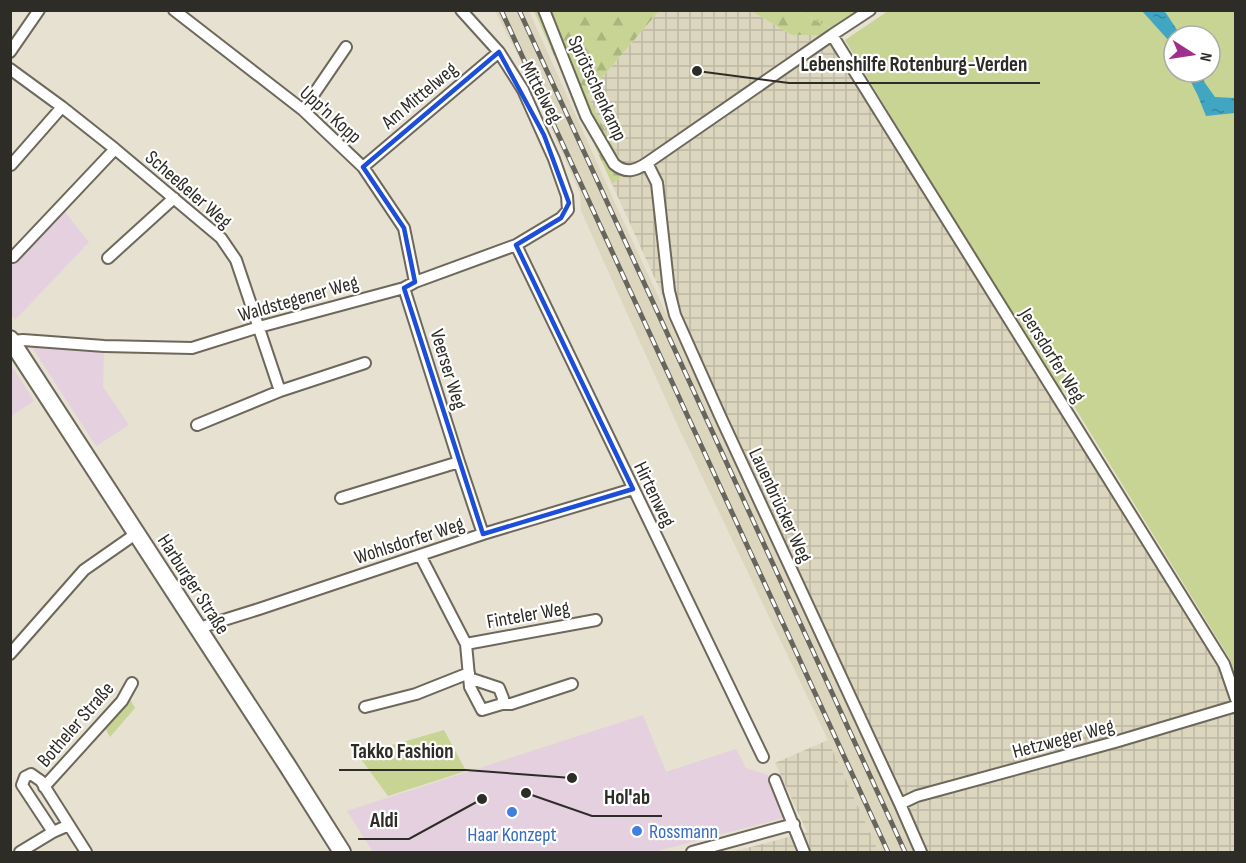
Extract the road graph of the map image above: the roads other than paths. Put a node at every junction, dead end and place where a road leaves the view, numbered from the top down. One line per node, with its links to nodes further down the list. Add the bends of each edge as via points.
1 (39, 10): 8 (street)
2 (174, 10): 12 (street, Upp'n Kopp)
3 (461, 10): 9 (street, Mittelweg)
4 (544, 10): 14 (street, Sprötschenkamp, via 586,116 614,164 629,171)
5 (870, 10): 6 (street)
6 (832, 35): 14 (street); 42 (street, Jeersdorfer Weg, via 1224,664)
7 (346, 46): 12 (street)
8 (10, 52)
9 (499, 52): 16 (street, Am Mittelweg); 18 (street, Mittelweg, via 544,135)
10 (10, 69): 11 (street, Scheeßeler Weg)
11 (62, 107): 13 (street, Scheeßeler Weg); 15 (street)
12 (303, 110): 16 (street, Upp'n Kopp)
13 (115, 149): 17 (street, Scheeßeler Weg); 20 (street)
14 (647, 163): 49 (street, Lauenbrücker Weg, via 657,183 675,315)
15 (11, 165)
16 (363, 167): 22 (street, Upp'n Kopp, via 404,228)
17 (174, 198): 21 (street); 24 (street, Scheeßeler Weg, via 220,238 236,260)
18 (569, 203): 19 (street, Waldstegener Weg, via 561,218)
19 (516, 245): 22 (street, Waldstegener Weg); 30 (street, Hirtenweg)
20 (13, 257)
21 (108, 258)
22 (415, 282): 23 (street, Waldstegener Weg)
23 (404, 288): 24 (street, Waldstegener Weg); 29 (street, Veerser Weg)
24 (259, 327): 25 (street, Waldstegener Weg, via 192,348); 27 (street, Scheeßeler Weg)
25 (11, 340): 32 (main road, Harburger Straße)
26 (365, 363): 27 (street)
27 (279, 391): 28 (street)
28 (197, 425)
29 (459, 462): 31 (street); 33 (street, Veerser Weg)
30 (633, 489): 33 (street, Wohlsdorfer Weg); 46 (street, Hirtenweg)
31 (341, 498)
32 (137, 533): 36 (main road, Harburger Straße); 38 (street, via 84,570)
33 (483, 534): 34 (street, Wohlsdorfer Weg)
34 (420, 555): 36 (street, Wohlsdorfer Weg); 37 (street, Finteler Weg)
35 (596, 620): 37 (street, Finteler Weg)
36 (198, 629): 55 (main road, Harburger Straße)
37 (466, 644): 39 (street, Finteler Weg)
38 (10, 654)
39 (469, 676): 43 (street, via 499,688); 43 (street, Finteler Weg, via 482,710); 45 (street)
40 (132, 683): 48 (street, Botheler Straße, via 122,701)
41 (572, 684): 43 (street, Finteler Weg)
42 (1236, 699)
43 (502, 704)
44 (1236, 706): 49 (street, Hetzweger Weg)
45 (365, 707)
46 (764, 757)
47 (775, 780): 50 (street)
48 (44, 787): 51 (street); 52 (street, via 31,774 22,785)
49 (900, 804): 58 (street, Lauenbrücker Weg)
50 (794, 824): 56 (street); 57 (street)
51 (69, 825): 52 (street); 54 (street)
52 (53, 832): 53 (street)
53 (21, 852)
54 (86, 852)
55 (342, 852)
56 (692, 852)
57 (804, 852)
58 (921, 852)

